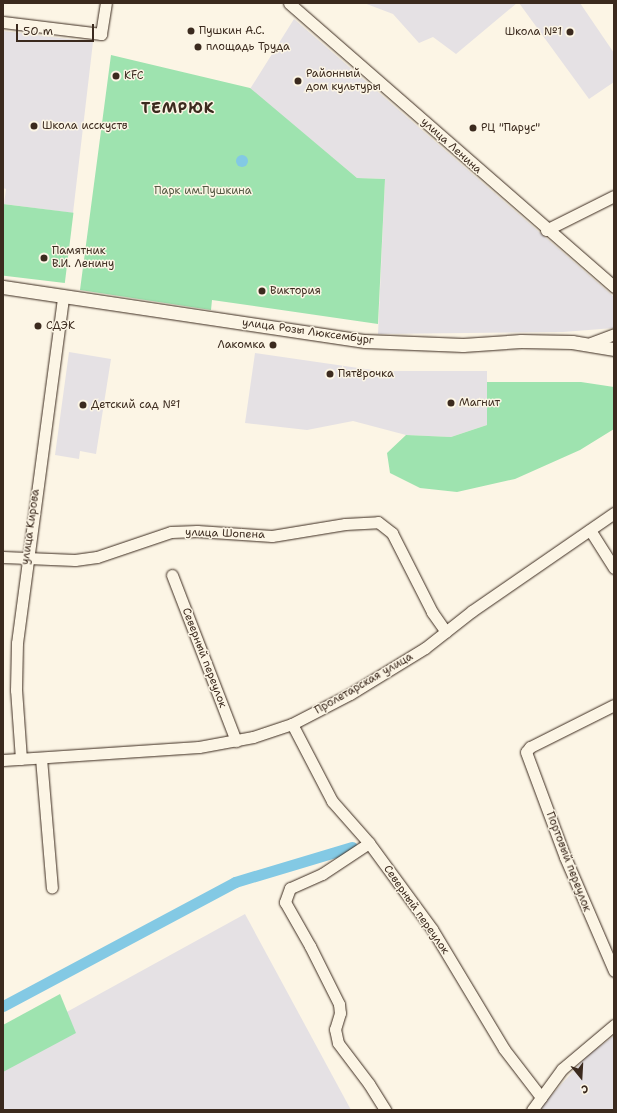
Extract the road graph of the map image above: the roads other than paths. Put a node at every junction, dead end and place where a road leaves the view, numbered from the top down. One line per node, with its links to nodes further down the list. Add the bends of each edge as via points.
1 (106, 3): 3 (street, via 101,34)
2 (293, 4): 5 (street, улица Ленина)
3 (3, 22)
4 (614, 196): 5 (street)
5 (546, 230): 7 (street, улица Ленина)
6 (3, 287): 8 (main road, улица Розы Люксембург)
7 (614, 287)
8 (63, 296): 10 (main road, улица Розы Люксембург, via 365,341 463,345 521,341); 15 (street, улица Кирова)
9 (614, 334): 10 (street)
10 (591, 343): 11 (main road, улица Розы Люксембург)
11 (614, 350)
12 (614, 513): 13 (street, Пролетарская улица)
13 (590, 530): 16 (street); 18 (street, Пролетарская улица, via 472,611)
14 (3, 557): 15 (street, улица Шопена)
15 (26, 558): 18 (street, улица Шопена, via 75,560 97,557 171,532 197,531 272,536 345,524 378,522 392,533 432,612); 23 (street, улица Кирова, via 17,643 16,690)
16 (614, 568)
17 (172, 575): 21 (street, Северный переулок)
18 (446, 632): 20 (street, Пролетарская улица, via 425,648 350,694)
19 (614, 705): 27 (street, Портовый переулок, via 530,747 526,752 565,857)
20 (292, 724): 21 (street, Пролетарская улица); 25 (street, Северный переулок, via 332,801)
21 (236, 741): 22 (street, Пролетарская улица, via 199,747)
22 (41, 758): 23 (street, Пролетарская улица); 26 (street)
23 (21, 759): 24 (street, Пролетарская улица)
24 (3, 760)
25 (369, 843): 29 (street, Северный переулок, via 432,929 504,1049); 30 (street, via 322,874 290,888 285,902 339,1004 340,1013 335,1029 338,1043)
26 (52, 888)
27 (614, 971)
28 (614, 1025): 29 (street, via 562,1069)
29 (541, 1097): 31 (street)
30 (385, 1110)
31 (532, 1110)

